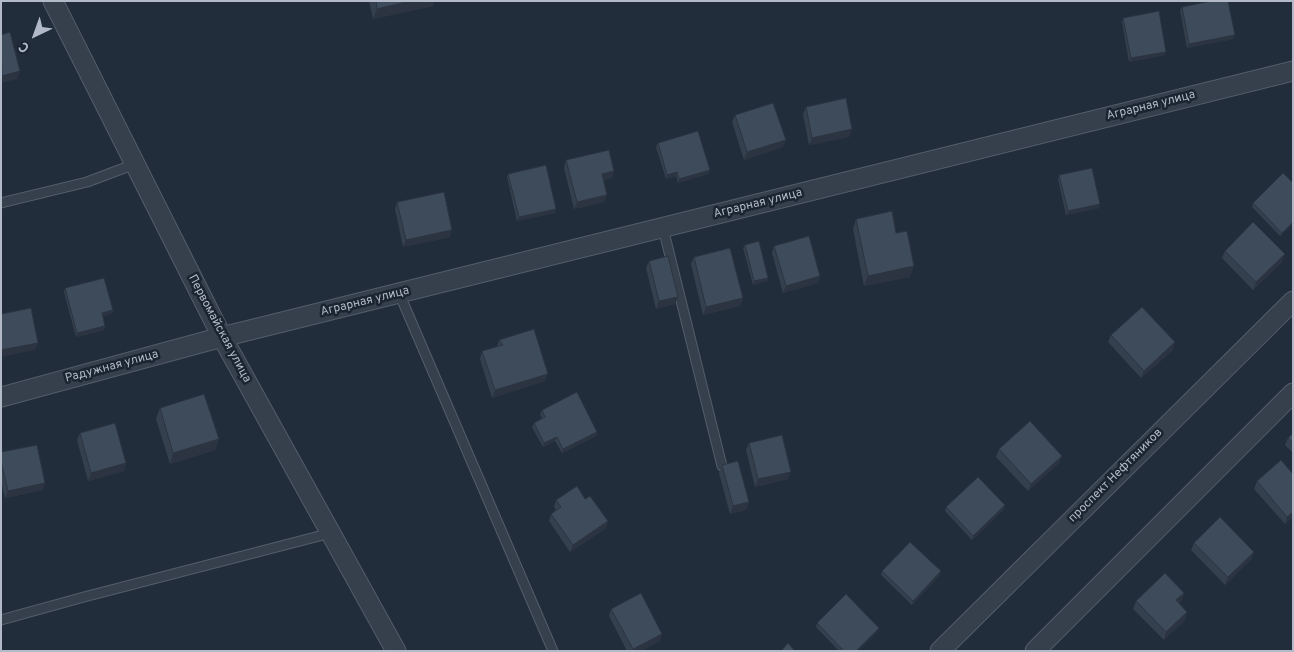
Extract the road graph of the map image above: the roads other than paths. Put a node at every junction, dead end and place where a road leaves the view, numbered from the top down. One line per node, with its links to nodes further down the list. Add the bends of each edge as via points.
1 (53, 1): 3 (street, Первомайская улица)
2 (1293, 71): 5 (street, Аграрная улица)
3 (135, 164): 4 (lane, via 87,182); 8 (street, Первомайская улица)
4 (1, 202)
5 (663, 228): 6 (street, Аграрная улица); 11 (lane)
6 (399, 293): 8 (street, Аграрная улица); 15 (lane)
7 (1293, 301): 16 (street, проспект Нефтяников)
8 (222, 337): 10 (street, Радужная улица); 12 (street, Первомайская улица)
9 (1293, 394): 17 (street)
10 (1, 397)
11 (722, 466)
12 (331, 533): 13 (lane); 14 (street, Первомайская улица)
13 (1, 620)
14 (396, 651)
15 (554, 651)
16 (940, 651)
17 (1035, 651)

